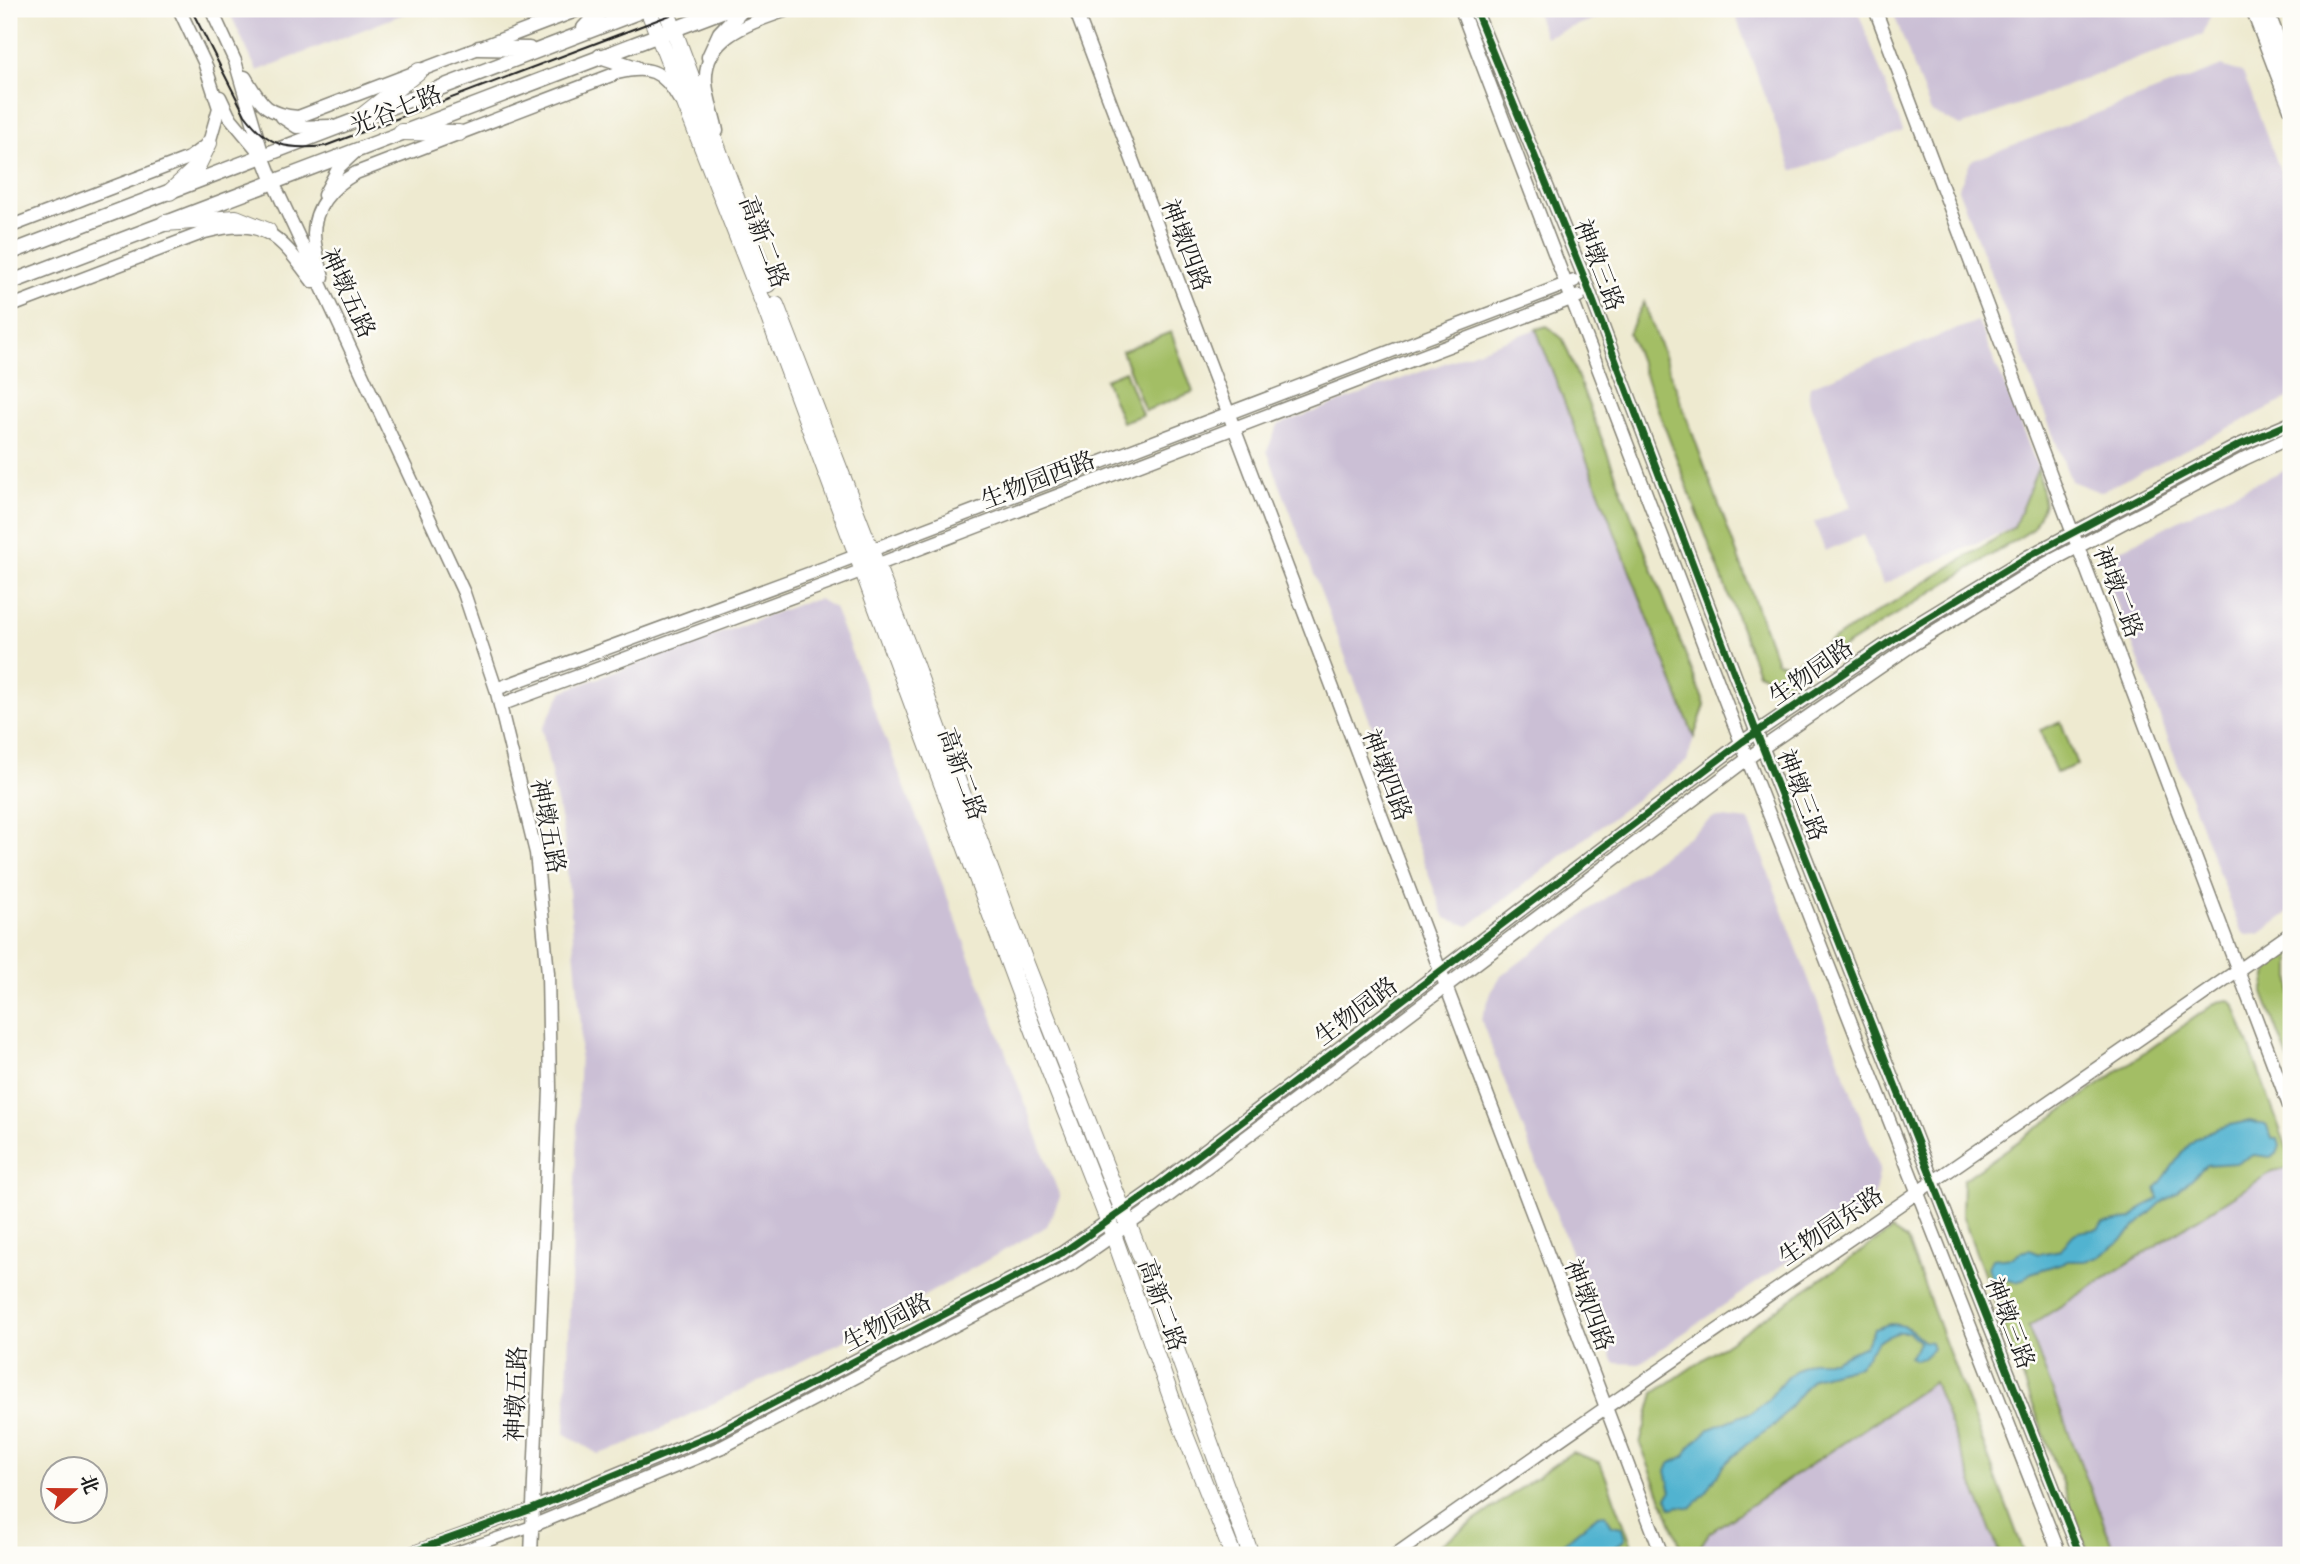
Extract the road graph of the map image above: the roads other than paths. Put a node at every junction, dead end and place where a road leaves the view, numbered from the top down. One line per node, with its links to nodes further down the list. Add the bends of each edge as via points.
1 (179, 9): 23 (street, 神墩五路)
2 (211, 9): 22 (street, 神墩五路)
3 (581, 9): 18 (street)
4 (602, 9): 17 (main road)
5 (647, 9): 16 (main road, 高新二路); 17 (main road, 光谷七路)
6 (666, 9): 16 (main road, 高新二路)
7 (727, 9): 16 (main road, 光谷七路)
8 (743, 9): 21 (main road, via 720,33)
9 (790, 9): 21 (street, via 724,38)
10 (1075, 9): 52 (street, 神墩四路)
11 (1461, 9): 47 (street, 神墩三路)
12 (1475, 9): 45 (street, 神墩三路)
13 (1875, 9): 56 (street, 神墩二路)
14 (2253, 9): 27 (main road)
15 (2266, 9): 26 (main road)
16 (666, 31): 20 (main road, 光谷七路); 31 (main road, 高新二路); 38 (main road, 高新二路)
17 (573, 35): 19 (main road, 光谷七路)
18 (479, 48): 19 (main road); 25 (street)
19 (537, 49): 29 (main road, 光谷七路)
20 (600, 56): 24 (main road); 32 (main road, 光谷七路)
21 (709, 57): 38 (street, via 706,82)
22 (235, 61): 28 (street, via 260,103); 36 (street, 神墩五路)
23 (204, 62): 34 (street, via 219,108); 36 (street, 神墩五路, via 229,116)
24 (636, 68): 31 (street, via 652,70 665,80); 33 (street)
25 (419, 71): 28 (street, via 298,117); 29 (main road)
26 (2291, 75)
27 (2291, 109)
28 (280, 115): 30 (street, via 297,127)
29 (361, 117): 30 (main road, 光谷七路)
30 (342, 125): 36 (main road, 光谷七路)
31 (695, 128): 58 (main road, 高新二路)
32 (401, 132): 33 (main road); 35 (main road, 光谷七路)
33 (459, 133): 40 (street, via 356,173 331,191)
34 (209, 143): 39 (main road, via 197,167); 42 (street, via 189,158)
35 (358, 149): 37 (main road, 光谷七路); 40 (street, via 339,167)
36 (263, 156): 37 (street, 神墩五路); 39 (main road, 光谷七路)
37 (273, 182): 41 (main road, 光谷七路); 50 (street, 神墩五路)
38 (729, 182): 58 (main road, 高新二路)
39 (170, 192): 44 (main road, 光谷七路)
40 (319, 208): 50 (street, via 314,234)
41 (165, 223): 43 (main road, via 236,218); 46 (main road, 光谷七路)
42 (9, 227)
43 (268, 231): 50 (street, via 285,243); 51 (street, via 225,227 205,232)
44 (9, 253)
45 (1584, 277): 47 (street, 生物园西路); 48 (street, 神墩三路)
46 (9, 283)
47 (1567, 283): 49 (street, 神墩三路); 52 (street, 生物园西路)
48 (1590, 292): 49 (street, 生物园西路); 61 (street, 神墩三路)
49 (1573, 298): 54 (street, 生物园西路); 62 (street, 神墩三路)
50 (329, 303): 59 (street, 神墩五路, via 464,593)
51 (9, 307)
52 (1227, 414): 54 (street, 神墩四路); 58 (street, 生物园西路)
53 (2291, 422): 56 (street, 生物园路)
54 (1233, 429): 58 (street, 生物园西路); 67 (street, 神墩四路)
55 (2291, 437): 57 (street, 生物园路)
56 (2073, 533): 57 (street, 神墩二路); 61 (street, 生物园路, via 1904,632)
57 (2078, 547): 63 (street, 生物园路, via 1912,645); 66 (street, 神墩二路)
58 (866, 560): 59 (street, 生物园西路); 60 (street, 生物园西路); 72 (main road, 高新二路); 73 (main road, 高新二路, via 1035,1034)
59 (496, 689): 60 (street, 神墩五路)
60 (500, 705): 75 (street, 神墩五路, via 536,853 548,973 550,1089)
61 (1757, 733): 62 (street, 生物园路); 63 (street, 神墩三路)
62 (1742, 742): 64 (street, 神墩三路); 67 (street, 生物园路)
63 (1763, 747): 64 (street, 生物园路); 70 (street, 神墩三路)
64 (1747, 758): 68 (street, 生物园路); 71 (street, 神墩三路)
65 (2291, 933): 66 (street, 生物园东路)
66 (2239, 970): 69 (street, 神墩二路); 70 (street, 生物园东路)
67 (1440, 972): 68 (street, 神墩四路); 72 (street, 生物园路)
68 (1445, 987): 72 (street, 生物园路, via 1156,1206); 74 (street, 神墩四路)
69 (2291, 1111)
70 (1934, 1182): 71 (street, 生物园东路); 85 (street, 神墩三路)
71 (1919, 1192): 74 (street, 生物园东路); 84 (street, 神墩三路)
72 (1125, 1217): 73 (street, 生物园路); 81 (main road, 高新二路)
73 (1111, 1227): 75 (street, 生物园路, via 716,1433); 76 (street, 生物园路, via 1070,1265 722,1447); 80 (main road, 高新二路)
74 (1605, 1406): 82 (street, 生物园东路); 83 (street, 神墩四路)
75 (532, 1509): 76 (street, 神墩五路); 77 (street, 生物园路)
76 (532, 1525): 78 (street, 生物园路); 79 (street, 神墩五路)
77 (403, 1555)
78 (448, 1555)
79 (531, 1555)
80 (1233, 1555)
81 (1251, 1555)
82 (1395, 1555)
83 (1662, 1555)
84 (2060, 1555)
85 (2080, 1555)

